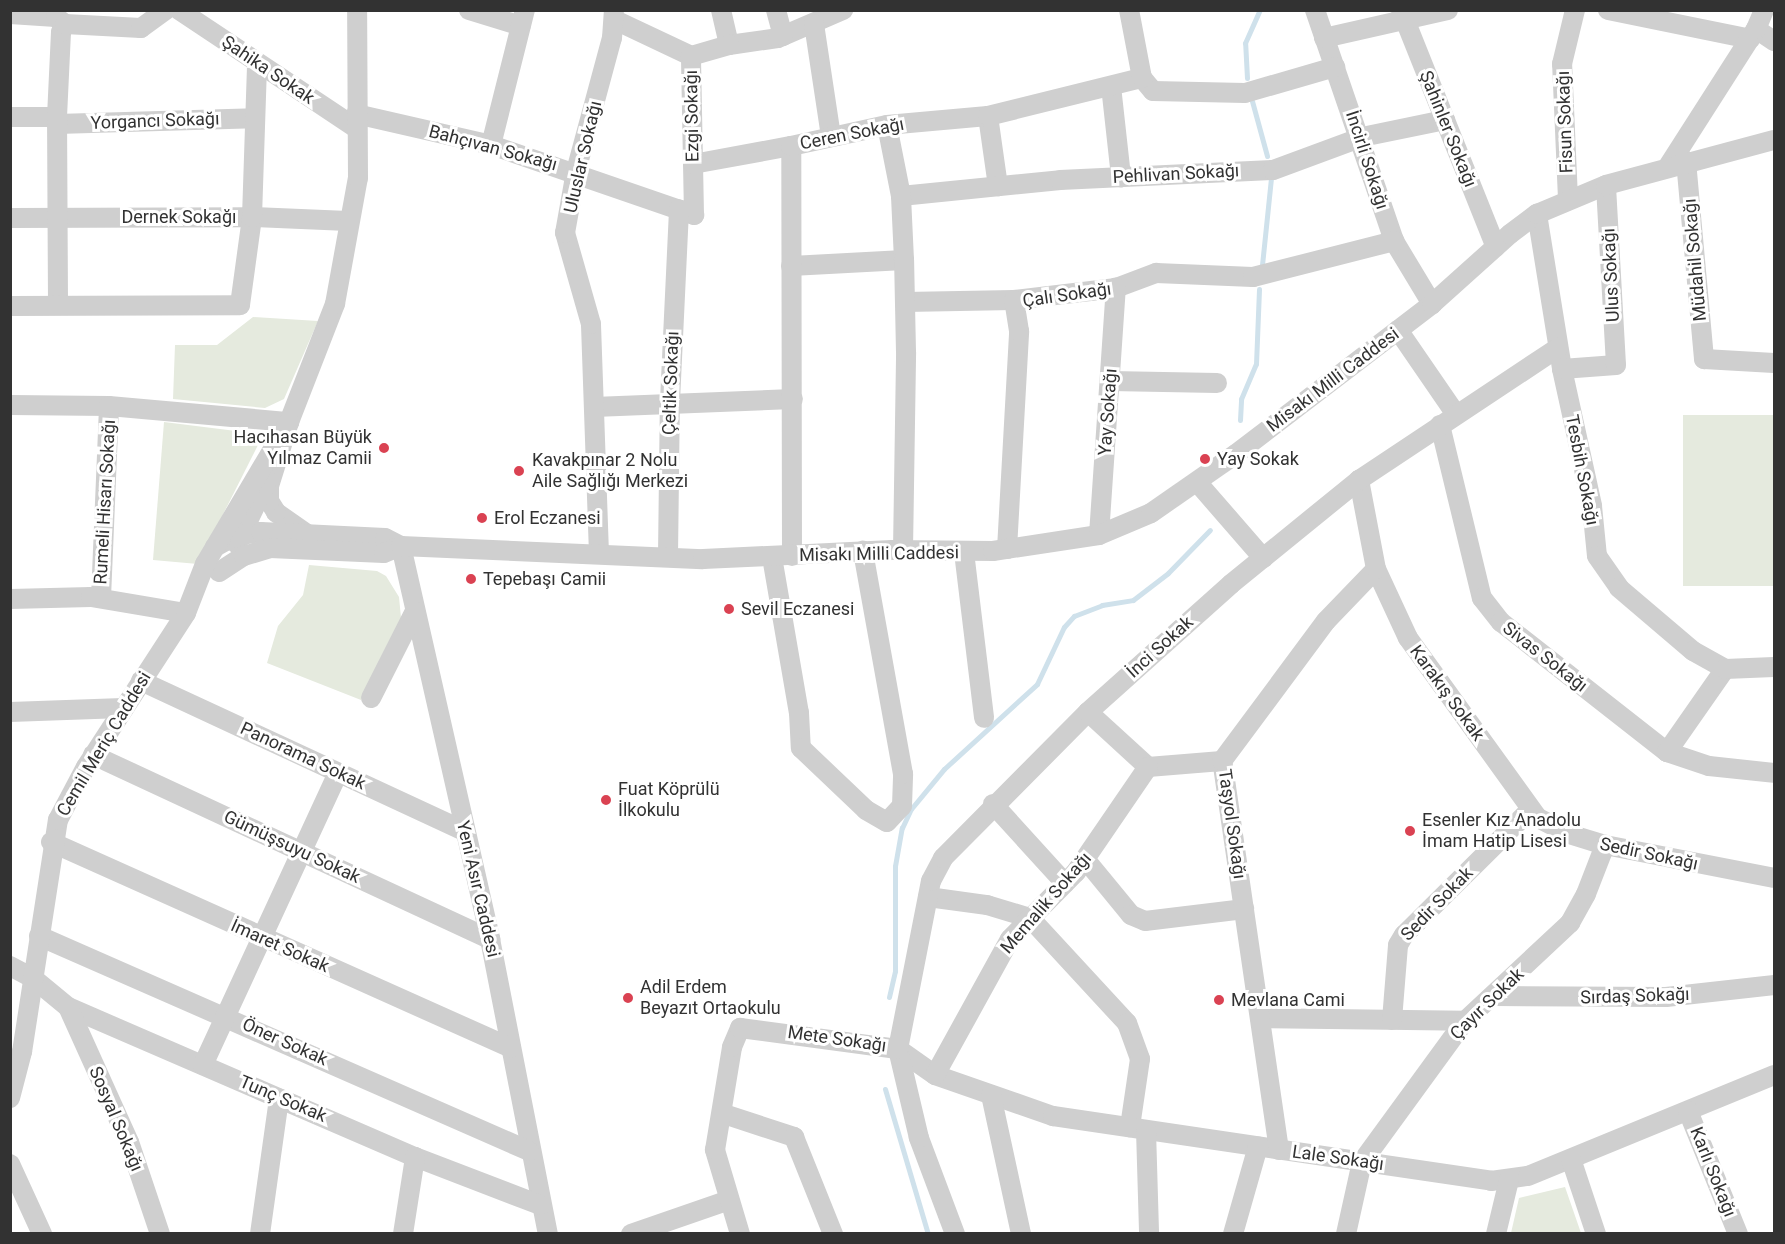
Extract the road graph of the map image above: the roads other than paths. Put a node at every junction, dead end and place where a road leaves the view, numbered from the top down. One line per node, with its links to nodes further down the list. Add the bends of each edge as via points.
1 (166, 10): 18 (street, via 141,28)
2 (179, 10): 26 (street, Şahika Sokak)
3 (357, 10): 35 (street)
4 (469, 10): 17 (street)
5 (721, 10): 24 (street)
6 (776, 10): 21 (street)
7 (843, 10): 19 (street, Ezgi Sokağı)
8 (1129, 10): 28 (street)
9 (1315, 10): 22 (street, İncirli Sokağı)
10 (1448, 10): 16 (street)
11 (1575, 10): 49 (street, Fisun Sokağı, via 1562,64)
12 (1608, 10): 20 (street)
13 (1764, 10): 20 (street)
14 (10, 14): 18 (street, via 56,17)
15 (614, 15): 25 (street); 44 (street, Uluslar Sokağı)
16 (1403, 17): 22 (street); 34 (street, Şahinler Sokağı)
17 (523, 18): 40 (street)
18 (65, 24): 33 (street)
19 (814, 24): 21 (street, Ezgi Sokağı); 37 (street)
20 (1753, 34): 23 (street); 42 (street)
21 (783, 36): 24 (street, Ezgi Sokağı)
22 (1324, 38): 27 (street, İncirli Sokağı)
23 (1774, 41)
24 (729, 45): 25 (street, Ezgi Sokağı)
25 (691, 56): 43 (street, Ezgi Sokağı)
26 (257, 63): 32 (street); 35 (street, Şahika Sokak)
27 (1335, 67): 28 (street, via 1245,93 1153,91); 38 (street, İncirli Sokağı)
28 (1142, 78): 29 (street, Ceren Sokağı)
29 (1111, 86): 30 (street, Ceren Sokağı); 45 (street)
30 (988, 116): 36 (street, Ceren Sokağı); 47 (street)
31 (10, 117): 33 (street, Yorgancı Sokağı)
32 (254, 118): 33 (street, Yorgancı Sokağı); 53 (street)
33 (57, 120): 52 (street)
34 (1445, 120): 38 (street, Pehlivan Sokağı); 57 (street, Şahinler Sokağı)
35 (356, 121): 40 (street, Bahçıvan Sokağı); 55 (street, via 358,178)
36 (886, 125): 37 (street, Ceren Sokağı); 48 (street)
37 (831, 137): 41 (street, Ceren Sokağı)
38 (1362, 137): 45 (street, Pehlivan Sokağı, via 1273,170); 56 (street, İncirli Sokağı)
39 (1774, 140): 42 (street, Misakı Milli Caddesi)
40 (491, 145): 44 (street, Bahçıvan Sokağı)
41 (791, 146): 43 (street); 59 (street, Ceren Sokağı)
42 (1678, 163): 46 (street, Misakı Milli Caddesi); 68 (street, Müdahil Sokağı, via 1704,359)
43 (693, 164): 50 (street, Ezgi Sokağı)
44 (576, 171): 50 (street, Bahçıvan Sokağı); 76 (street, Uluslar Sokağı, via 565,233 591,324)
45 (1121, 177): 47 (street, Pehlivan Sokağı)
46 (1606, 185): 49 (street, Misakı Milli Caddesi); 69 (street, Ulus Sokağı, via 1616,365)
47 (998, 186): 48 (street, Pehlivan Sokağı)
48 (901, 196): 58 (street)
49 (1568, 199): 51 (street, Misakı Milli Caddesi)
50 (687, 212): 73 (street, Çeltik Sokağı)
51 (1538, 214): 57 (street, Misakı Milli Caddesi); 67 (street, Tesbih Sokağı)
52 (57, 217): 53 (street, Dernek Sokağı); 54 (street, Dernek Sokağı); 63 (street)
53 (252, 217): 55 (street, Dernek Sokağı); 63 (street, via 240,304)
54 (10, 218)
55 (348, 221): 78 (street, via 335,304)
56 (1394, 241): 60 (street, Çalı Sokağı, via 1253,277 1156,273); 64 (street, İncirli Sokağı)
57 (1496, 247): 64 (street, Misakı Milli Caddesi)
58 (904, 260): 59 (street); 62 (street)
59 (790, 266): 72 (street, Ceren Sokağı)
60 (1116, 288): 61 (street, Çalı Sokağı); 70 (street, Yay Sokağı)
61 (1014, 300): 62 (street); 89 (street, Çalı Sokağı, via 1019,332)
62 (905, 302): 90 (street)
63 (58, 303): 65 (street)
64 (1432, 304): 66 (street, Misakı Milli Caddesi)
65 (10, 306)
66 (1398, 330): 77 (street, Sivas Sokağı); 81 (street, Misakı Milli Caddesi)
67 (1558, 348): 69 (street, Tesbih Sokağı); 77 (street, İnci Sokak)
68 (1774, 363)
69 (1562, 369): 105 (street, Tesbih Sokağı, via 1592,506 1597,556 1604,571 1693,651)
70 (1110, 381): 71 (street); 85 (street, Yay Sokağı)
71 (1217, 383)
72 (793, 399): 73 (street); 95 (street, Ceren Sokağı)
73 (670, 401): 76 (street); 94 (street, Çeltik Sokağı)
74 (10, 405): 75 (street)
75 (110, 406): 78 (street); 100 (street, Rumeli Hisarı Sokağı)
76 (594, 407): 93 (street, Uluslar Sokağı)
77 (1447, 419): 80 (street, İnci Sokak); 112 (street, Sivas Sokağı, via 1482,598 1490,611)
78 (289, 422): 79 (street); 82 (street)
79 (277, 460): 83 (street); 84 (street, via 269,501 281,517)
80 (1359, 480): 97 (street, İnci Sokak); 98 (street)
81 (1197, 482): 85 (street, Misakı Milli Caddesi, via 1151,513); 97 (street)
82 (252, 484): 83 (street, via 243,506); 87 (street, Cemil Meriç Caddesi)
83 (246, 532): 84 (street, Misakı Milli Caddesi); 87 (street, Misakı Milli Caddesi); 88 (street); 99 (street)
84 (307, 534): 86 (street, Misakı Milli Caddesi, via 385,537)
85 (1100, 536): 89 (street, Misakı Milli Caddesi)
86 (402, 546): 88 (street, Misakı Milli Caddesi, via 384,553); 93 (street, Misakı Milli Caddesi); 102 (street, Yeni Asır Caddesi)
87 (215, 547): 103 (street, Cemil Meriç Caddesi)
88 (270, 548): 99 (street, Misakı Milli Caddesi, via 244,556)
89 (1007, 549): 92 (street, Misakı Milli Caddesi)
90 (903, 550): 91 (street, Misakı Milli Caddesi); 92 (street, Misakı Milli Caddesi)
91 (863, 551): 95 (street, Misakı Milli Caddesi); 96 (street, via 903,774 902,806 887,822 866,810 801,748 799,713)
92 (964, 552): 111 (street)
93 (599, 554): 94 (street, Misakı Milli Caddesi)
94 (668, 556): 96 (street, Misakı Milli Caddesi)
95 (792, 556): 96 (street, Misakı Milli Caddesi)
96 (772, 557)
97 (1263, 558): 110 (street, İnci Sokak)
98 (1376, 569): 114 (street, Taşyol Sokağı, via 1326,621); 119 (street, Karakış Sokak, via 1408,638)
99 (219, 572): 103 (street)
100 (101, 598): 101 (street); 103 (street)
101 (10, 599)
102 (415, 611): 107 (street); 120 (street, Yeni Asır Caddesi)
103 (186, 613): 106 (street, Cemil Meriç Caddesi)
104 (1774, 667): 105 (street)
105 (1725, 669): 112 (street)
106 (141, 681): 108 (street, Cemil Meriç Caddesi); 116 (street, Panorama Sokak)
107 (371, 698)
108 (123, 708): 109 (street); 113 (street, Cemil Meriç Caddesi)
109 (10, 712)
110 (1088, 712): 115 (street); 118 (street, İnci Sokak)
111 (984, 718)
112 (1667, 752): 117 (street, Sivas Sokağı, via 1709,766)
113 (93, 755): 121 (street, Cemil Meriç Caddesi, via 63,808); 123 (street, Gümüşsuyu Sokak)
114 (1222, 761): 115 (street); 128 (street, Taşyol Sokağı)
115 (1148, 767): 124 (street, Memalik Sokağı)
116 (338, 773): 120 (street, Panorama Sokak); 123 (street)
117 (1774, 773)
118 (993, 804): 126 (street); 127 (street, İnci Sokak, via 944,858)
119 (1530, 810): 122 (street, Sedir Sokağı, via 1569,834); 140 (street, Sedir Sokak, via 1404,934 1398,945)
120 (464, 831): 132 (street, Yeni Asır Caddesi)
121 (51, 842): 130 (street, Cemil Meriç Caddesi); 131 (street, İmaret Sokak)
122 (1605, 845): 125 (street, Sedir Sokağı); 136 (street, Çayır Sokak, via 1570,923)
123 (302, 851): 131 (street); 132 (street, Gümüşsuyu Sokak)
124 (1085, 859): 126 (street, Memalik Sokağı); 128 (street, via 1131,915 1145,921)
125 (1774, 878)
126 (1065, 883): 129 (street, Memalik Sokağı)
127 (928, 897): 129 (street, via 987,904); 143 (street, İnci Sokak)
128 (1244, 909): 139 (street, Taşyol Sokağı)
129 (1030, 918): 147 (street, Memalik Sokağı, via 994,964); 153 (street, via 1127,1023 1140,1059)
130 (39, 936): 134 (street, Cemil Meriç Caddesi); 138 (street, Öner Sokak)
131 (259, 938): 138 (street); 142 (street, İmaret Sokak)
132 (490, 939): 142 (street, Yeni Asır Caddesi)
133 (10, 966): 134 (street, Tunç Sokak)
134 (34, 979): 137 (street, Tunç Sokak); 144 (street, Cemil Meriç Caddesi)
135 (1774, 985): 136 (street, Sırdaş Sokağı, via 1666,997)
136 (1496, 996): 141 (street, Çayır Sokak)
137 (68, 1006): 145 (street, Tunç Sokak); 165 (street, Sosyal Sokağı, via 129,1142)
138 (226, 1015): 145 (street); 156 (street, Öner Sokak)
139 (1260, 1018): 140 (street); 155 (street, Taşyol Sokağı)
140 (1392, 1020): 141 (street)
141 (1465, 1021): 159 (street, Çayır Sokak)
142 (511, 1048): 156 (street, Yeni Asır Caddesi)
143 (898, 1048): 147 (street, Lale Sokağı); 152 (street, Mete Sokağı, via 740,1028 732,1047); 172 (street, via 919,1137)
144 (16, 1051): 149 (street, Cemil Meriç Caddesi)
145 (203, 1065): 150 (street, Tunç Sokak)
146 (1774, 1075): 151 (street, Lale Sokağı)
147 (935, 1076): 148 (street, Lale Sokağı)
148 (991, 1095): 153 (street, Lale Sokağı, via 1053,1116); 173 (street)
149 (10, 1098)
150 (279, 1098): 157 (street, Tunç Sokak); 166 (street)
151 (1688, 1111): 158 (street, Lale Sokağı); 179 (street, Karlı Sokağı)
152 (724, 1114): 162 (street, via 715,1150); 171 (street, via 794,1137)
153 (1138, 1129): 154 (street, Lale Sokağı); 174 (street)
154 (1258, 1146): 155 (street, Lale Sokağı); 175 (street)
155 (1279, 1150): 159 (street, Lale Sokağı)
156 (529, 1152): 163 (street, Yeni Asır Caddesi)
157 (415, 1157): 163 (street, Tunç Sokak); 167 (street)
158 (1572, 1159): 161 (street, Lale Sokağı); 178 (street)
159 (1362, 1162): 161 (street, Lale Sokağı); 176 (street)
160 (10, 1164): 164 (street)
161 (1509, 1180): 177 (street)
162 (729, 1200): 169 (street); 170 (street)
163 (540, 1205): 168 (street, Yeni Asır Caddesi)
164 (42, 1233)
165 (160, 1233)
166 (260, 1233)
167 (403, 1233)
168 (548, 1233)
169 (632, 1233)
170 (740, 1233)
171 (833, 1233)
172 (955, 1233)
173 (1021, 1233)
174 (1149, 1233)
175 (1233, 1233)
176 (1346, 1233)
177 (1496, 1233)
178 (1596, 1233)
179 (1738, 1233)

